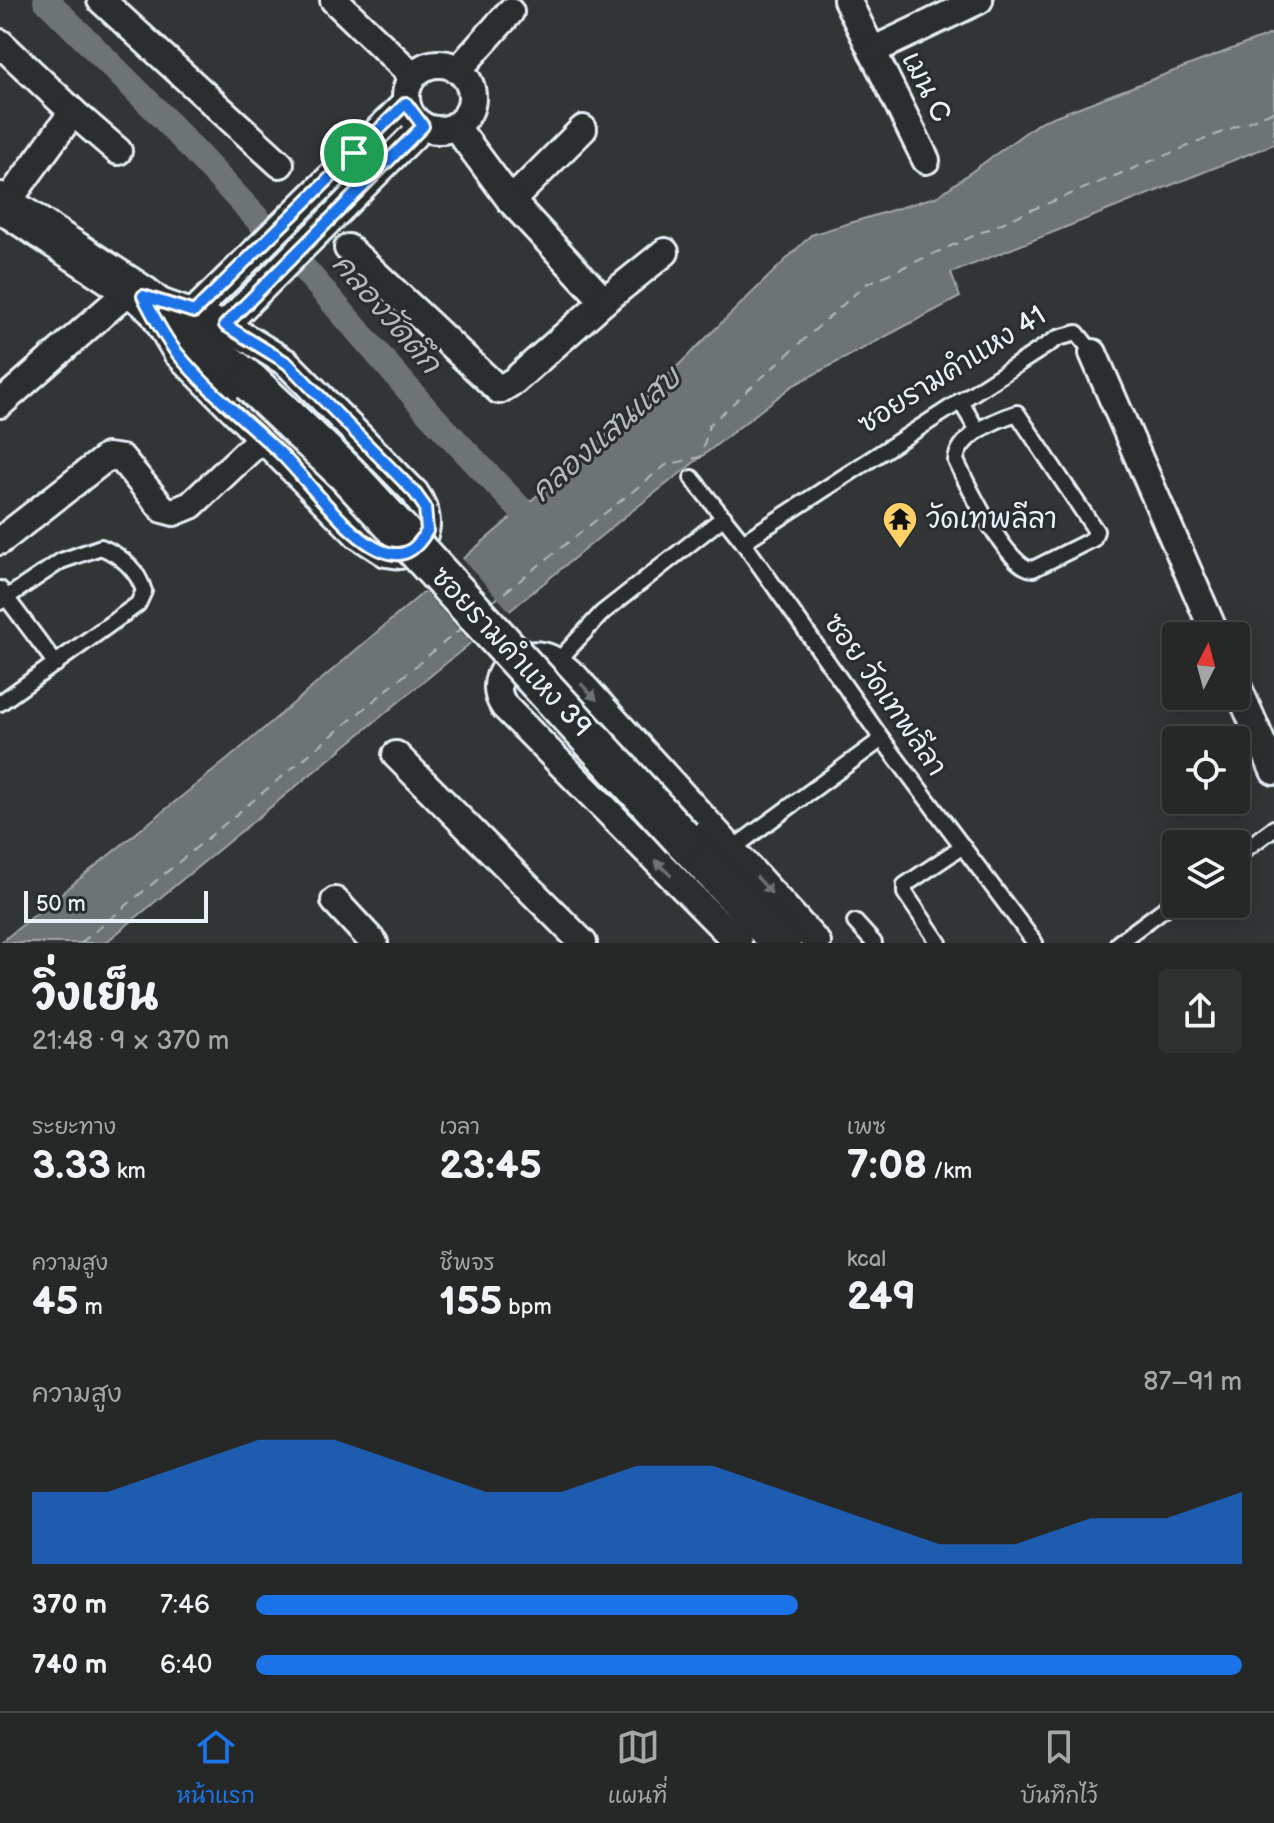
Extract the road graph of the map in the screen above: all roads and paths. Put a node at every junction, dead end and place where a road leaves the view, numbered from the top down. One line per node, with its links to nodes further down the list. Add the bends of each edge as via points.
1 (101, 0): 17 (street)
2 (334, 0): 9 (street)
3 (847, 0): 7 (street, เมน C)
4 (979, 0): 7 (street)
5 (510, 12): 8 (street)
6 (0, 43): 11 (street)
7 (872, 51): 16 (street, เมน C)
8 (458, 70): 9 (street, via 436,64); 13 (street, via 472,95 471,106)
9 (412, 75): 10 (street)
10 (406, 103): 12 (street); 20 (street)
11 (73, 112): 15 (street); 19 (street)
12 (423, 126): 13 (street, via 446,131); 21 (street)
13 (456, 127): 18 (street)
14 (583, 129): 18 (street)
15 (118, 151)
16 (926, 160)
17 (280, 164)
18 (511, 201): 25 (street)
19 (2, 204): 24 (main road, ซอยรามคำแหง 39)
20 (298, 208): 21 (street); 26 (street)
21 (320, 231): 27 (street)
22 (348, 248): 25 (street, via 499,390)
23 (665, 252): 25 (street)
24 (137, 292): 26 (street); 30 (street); 32 (street, via 177,353); 56 (main road, ซอยรามคำแหง 39, bridge, via 251,383 346,473)
25 (604, 301)
26 (194, 312): 27 (street)
27 (225, 325): 32 (street, via 287,363 415,493 427,519 421,542 400,555 372,545)
28 (1093, 353): 29 (lane, ซอยรามคำแหง 41, via 1083,337 1069,333); 38 (street, ซอยรามคำแหง 41)
29 (960, 401): 31 (lane); 36 (lane, ซอยรามคำแหง 41)
30 (0, 404)
31 (978, 431): 31 (lane, via 1013,414 1021,416 1096,531 1093,539 1033,569 1017,562 956,461 960,446)
32 (263, 437): 35 (street, via 191,505 174,512 163,509 122,459 107,457)
33 (692, 478): 34 (lane, ซอย วัดเทพลีลา)
34 (724, 517): 36 (lane, ซอย วัดเทพลีลา); 39 (lane, via 602,613)
35 (0, 541)
36 (743, 542): 43 (lane, ซอย วัดเทพลีลา)
37 (2, 596): 40 (lane); 40 (lane, via 61,561 101,547 118,554 140,577 144,591 138,604)
38 (1210, 622)
39 (557, 662): 49 (street, ซอยรามคำแหง 39, one-way to 49, via 599,701); 55 (street, ซอยรามคำแหง 39, one-way to 39, via 504,706 496,690 500,673 515,659 546,657)
40 (56, 664): 41 (lane)
41 (2, 700)
42 (1248, 710): 45 (street)
43 (882, 739): 47 (lane, ซอย วัดเทพลีลา); 49 (lane)
44 (396, 755): 54 (street)
45 (1274, 771)
46 (1274, 828): 48 (lane)
47 (963, 846): 59 (lane, via 905,885 905,893); 60 (lane, ซอย วัดเทพลีลา)
48 (1250, 846)
49 (732, 849): 57 (street, ซอยรามคำแหง 39, one-way to 57)
50 (335, 901): 53 (street)
51 (1162, 910): 61 (lane)
52 (855, 922): 58 (lane)
53 (374, 943)
54 (583, 943)
55 (738, 943)
56 (781, 943)
57 (817, 943)
58 (874, 943)
59 (939, 943)
60 (1035, 943)
61 (1118, 943)

